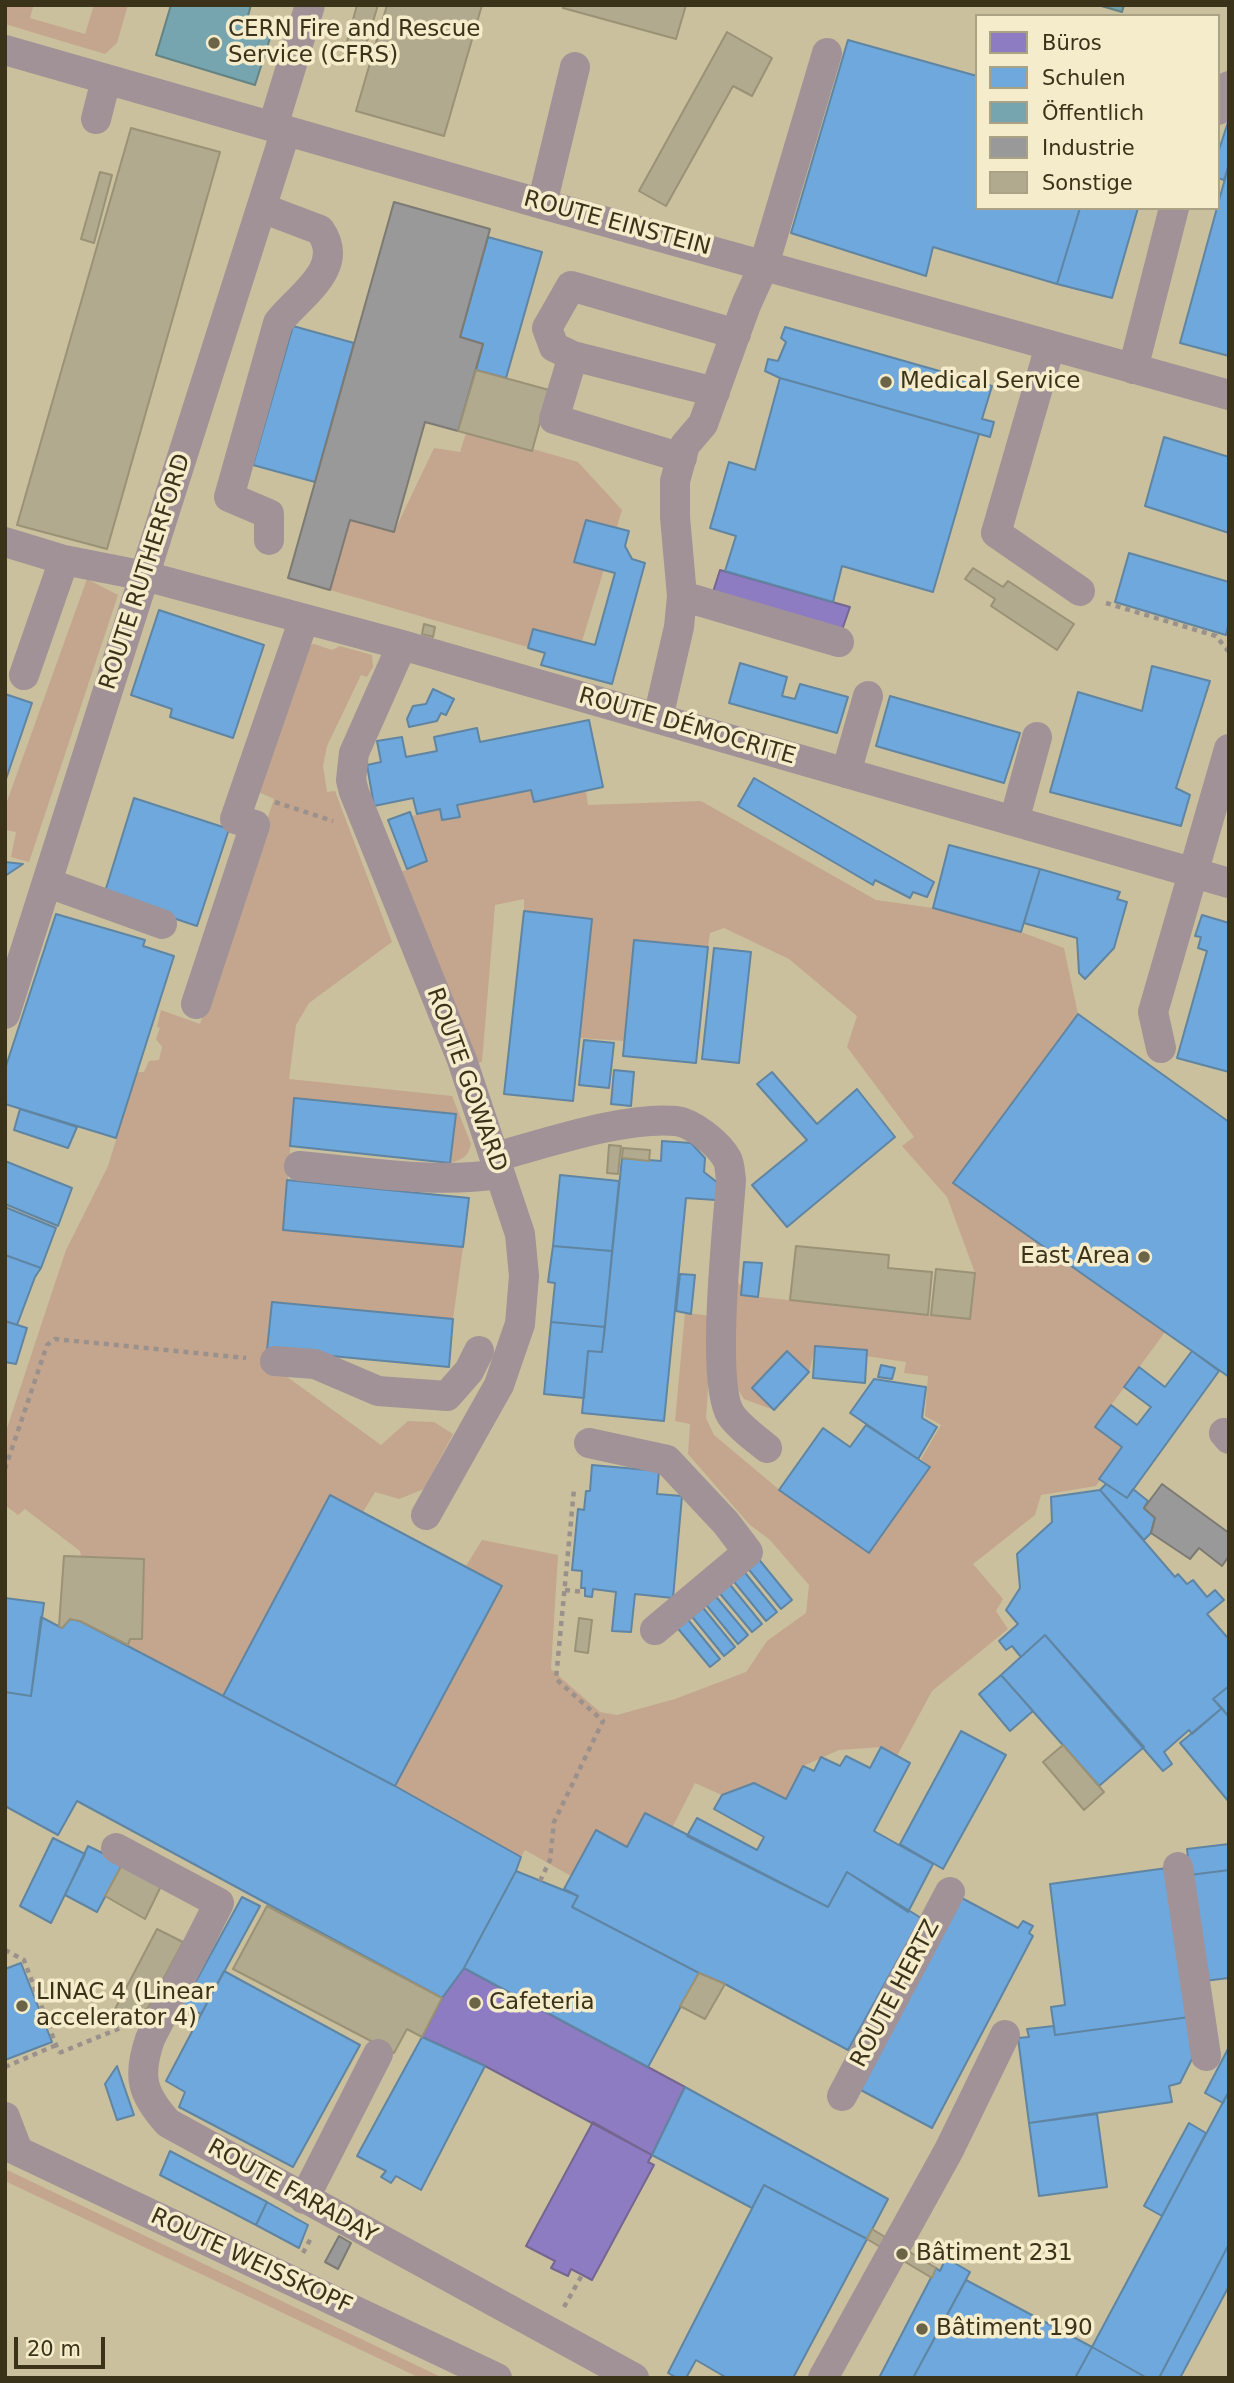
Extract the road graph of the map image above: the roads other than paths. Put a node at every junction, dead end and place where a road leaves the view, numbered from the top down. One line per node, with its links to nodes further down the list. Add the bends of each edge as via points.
1 (310, 5): 9 (street, ROUTE RUTHERFORD)
2 (5, 50): 5 (street, ROUTE EINSTEIN)
3 (827, 53): 13 (street)
4 (575, 67): 10 (street)
5 (106, 80): 8 (street); 9 (street, ROUTE EINSTEIN)
6 (1229, 86): 7 (street)
7 (1220, 106)
8 (96, 119)
9 (280, 128): 10 (street, ROUTE EINSTEIN); 11 (street, ROUTE RUTHERFORD)
10 (542, 204): 13 (street, ROUTE EINSTEIN)
11 (262, 208): 21 (street, via 320,230 329,258 314,287 278,323 229,497 270,514); 24 (street, ROUTE RUTHERFORD)
12 (1173, 210): 17 (street)
13 (764, 265): 14 (street); 15 (street, ROUTE EINSTEIN)
14 (736, 334): 16 (street, via 571,286 547,328 554,347); 18 (street)
15 (1050, 346): 17 (street, ROUTE EINSTEIN); 25 (street, via 996,533)
16 (572, 356): 18 (street); 20 (street, via 554,419)
17 (1133, 369): 19 (street, ROUTE EINSTEIN)
18 (715, 392): 20 (street, via 703,425 685,445)
19 (1229, 395)
20 (682, 458): 26 (street, via 675,481 675,517)
21 (269, 540)
22 (5, 542): 23 (street, ROUTE DÉMOCRITE)
23 (64, 559): 24 (street, ROUTE DÉMOCRITE); 30 (street)
24 (145, 576): 27 (street, ROUTE DÉMOCRITE); 38 (street, ROUTE RUTHERFORD)
25 (1080, 592)
26 (682, 596): 28 (street); 32 (street)
27 (304, 620): 29 (street, ROUTE DÉMOCRITE); 41 (street, via 235,819 255,825)
28 (839, 642)
29 (402, 645): 32 (street, ROUTE DÉMOCRITE); 44 (street, ROUTE GOWARD, via 354,754 351,780 462,1060)
30 (24, 676)
31 (869, 696): 35 (street)
32 (658, 719): 35 (street, ROUTE DÉMOCRITE)
33 (1037, 737): 36 (street)
34 (1229, 749): 37 (street)
35 (846, 773): 36 (street, ROUTE DÉMOCRITE)
36 (1014, 821): 37 (street, ROUTE DÉMOCRITE)
37 (1193, 873): 39 (street, ROUTE DÉMOCRITE); 43 (street, via 1153,1012)
38 (48, 883): 40 (street); 42 (street, ROUTE RUTHERFORD)
39 (1229, 883)
40 (162, 924)
41 (196, 1004)
42 (5, 1014)
43 (1161, 1048)
44 (497, 1165): 45 (street, via 465,1179); 49 (street, via 604,1128 678,1121 704,1133 727,1160 731,1180 722,1316 723,1397 731,1415); 50 (street, ROUTE GOWARD, via 520,1234 524,1276 520,1324 499,1385)
45 (299, 1166)
46 (479, 1352): 47 (street, via 447,1396 378,1391 314,1364)
47 (275, 1361)
48 (589, 1443): 51 (street, via 667,1460 748,1552)
49 (767, 1448)
50 (426, 1515)
51 (655, 1630)
52 (116, 1848): 61 (street, ROUTE FARADAY, via 219,1903 150,2039 143,2060 150,2103 168,2123)
53 (1178, 1867): 57 (street)
54 (950, 1892): 58 (street, ROUTE HERTZ)
55 (1005, 2035): 64 (street, via 949,2150)
56 (377, 2054): 61 (street)
57 (1206, 2056)
58 (842, 2096)
59 (5, 2117): 60 (street)
60 (12, 2148): 62 (street, ROUTE WEISSKOPF)
61 (315, 2205): 63 (street, ROUTE FARADAY)
62 (497, 2378)
63 (634, 2378)
64 (823, 2378)

